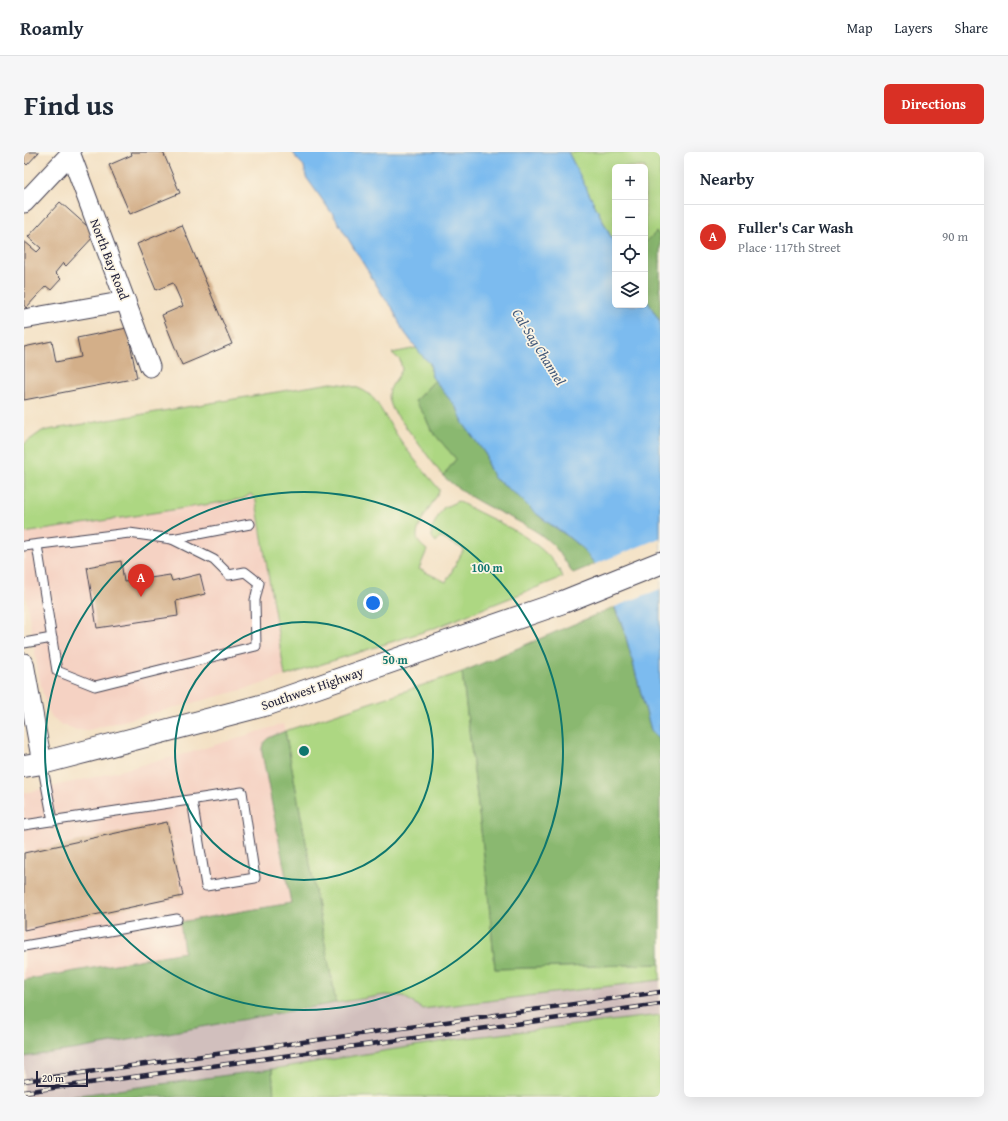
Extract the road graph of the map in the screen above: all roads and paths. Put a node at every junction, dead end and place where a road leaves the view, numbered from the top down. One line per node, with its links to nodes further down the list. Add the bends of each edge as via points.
1 (70, 153): 2 (street); 3 (street, North Bay Road)
2 (24, 203)
3 (126, 301): 4 (street); 5 (street, North Bay Road)
4 (24, 319)
5 (150, 367)
6 (250, 524): 7 (lane)
7 (172, 539): 8 (lane, via 129,533); 11 (lane, via 214,560 229,575 245,572 259,583 255,600 256,646 95,686 57,671)
8 (37, 545): 9 (lane); 11 (lane)
9 (24, 546)
10 (660, 563): 14 (main road, Southwest Highway, via 563,602 268,704)
11 (52, 638): 12 (lane)
12 (24, 643)
13 (24, 663): 14 (street)
14 (33, 765): 16 (lane)
15 (192, 800): 15 (lane, via 242,792 255,878 206,886); 16 (lane)
16 (53, 821): 17 (lane)
17 (24, 825)
18 (177, 919): 19 (lane)
19 (24, 946)

